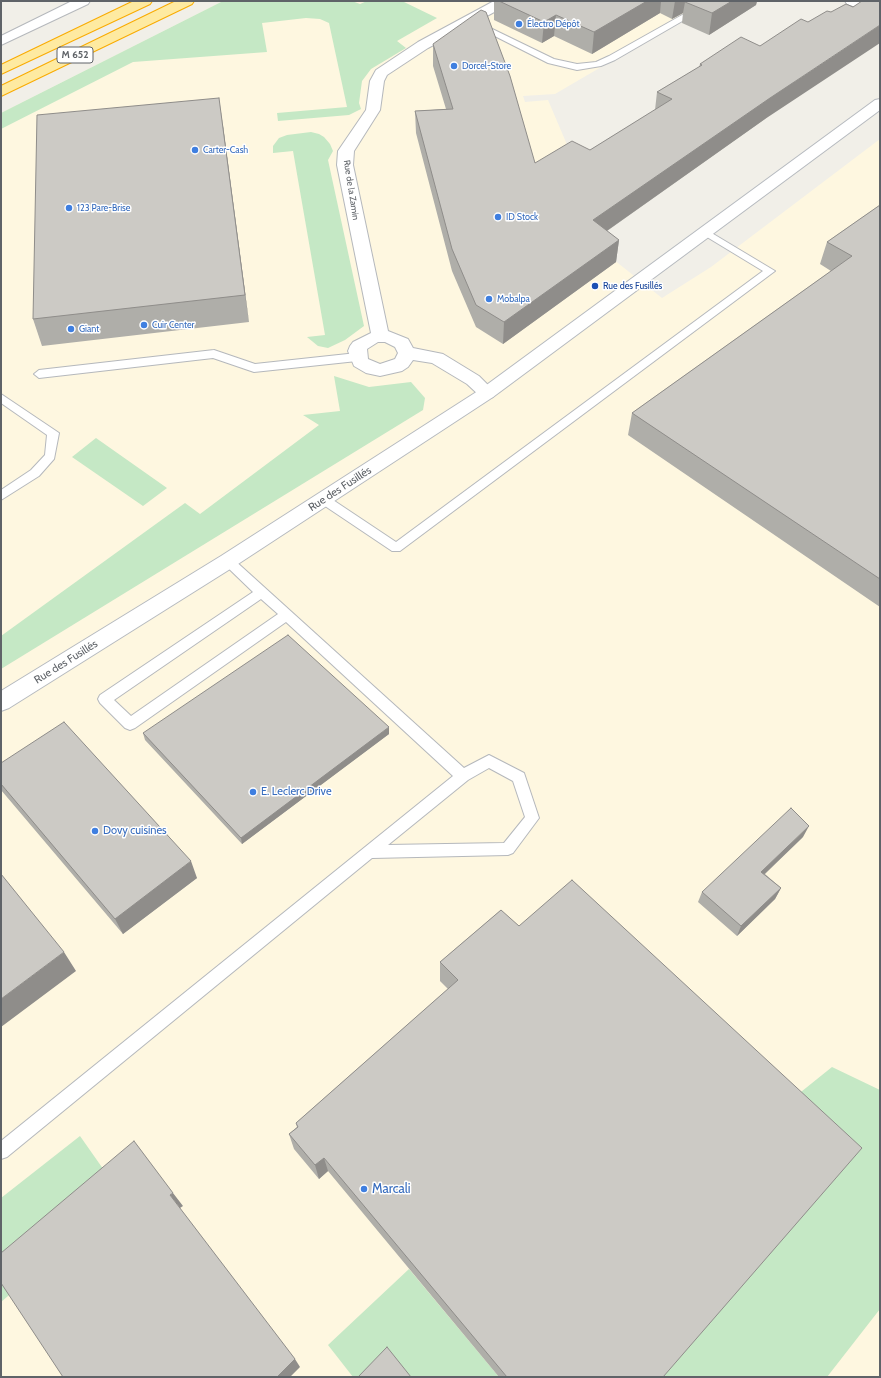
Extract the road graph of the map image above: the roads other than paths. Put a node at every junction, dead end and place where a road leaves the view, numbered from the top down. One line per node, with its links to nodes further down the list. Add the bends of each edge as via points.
1 (83, 1): 9 (main road)
2 (145, 1): 10 (highway, M 652)
3 (187, 1): 11 (highway, M 652)
4 (504, 1): 8 (main road, Rue de la Zamin)
5 (713, 1): 8 (lane, via 612,58 598,64 577,67 552,61)
6 (852, 1): 7 (main road)
7 (880, 12)
8 (468, 21): 14 (main road, Rue de la Zamin, via 423,44 381,73 377,81 373,110 346,151 345,165)
9 (1, 41)
10 (1, 70)
11 (1, 92)
12 (880, 103): 13 (main road, Rue des Fusillés)
13 (705, 232): 18 (main road, Rue des Fusillés); 21 (lane, via 770,271 402,544 396,548)
14 (380, 336): 15 (main road, via 396,339 402,343); 16 (main road, via 359,346)
15 (407, 353): 16 (main road, via 402,363 396,367 380,370 365,366); 18 (main road, via 437,358 473,380)
16 (357, 357): 17 (lane, via 254,368 214,354)
17 (39, 374)
18 (487, 393): 21 (main road, Rue des Fusillés)
19 (1, 398): 20 (lane, via 53,434 50,456 35,473)
20 (1, 496)
21 (323, 499): 22 (main road, Rue des Fusillés)
22 (228, 561): 23 (lane); 25 (main road, Rue des Fusillés)
23 (262, 592): 24 (lane); 24 (lane, via 105,699 130,724)
24 (287, 615): 26 (lane)
25 (1, 702)
26 (463, 776): 27 (lane); 27 (lane, via 489,761 518,777 532,818 508,849)
27 (369, 852): 28 (lane)
28 (1, 1151)

